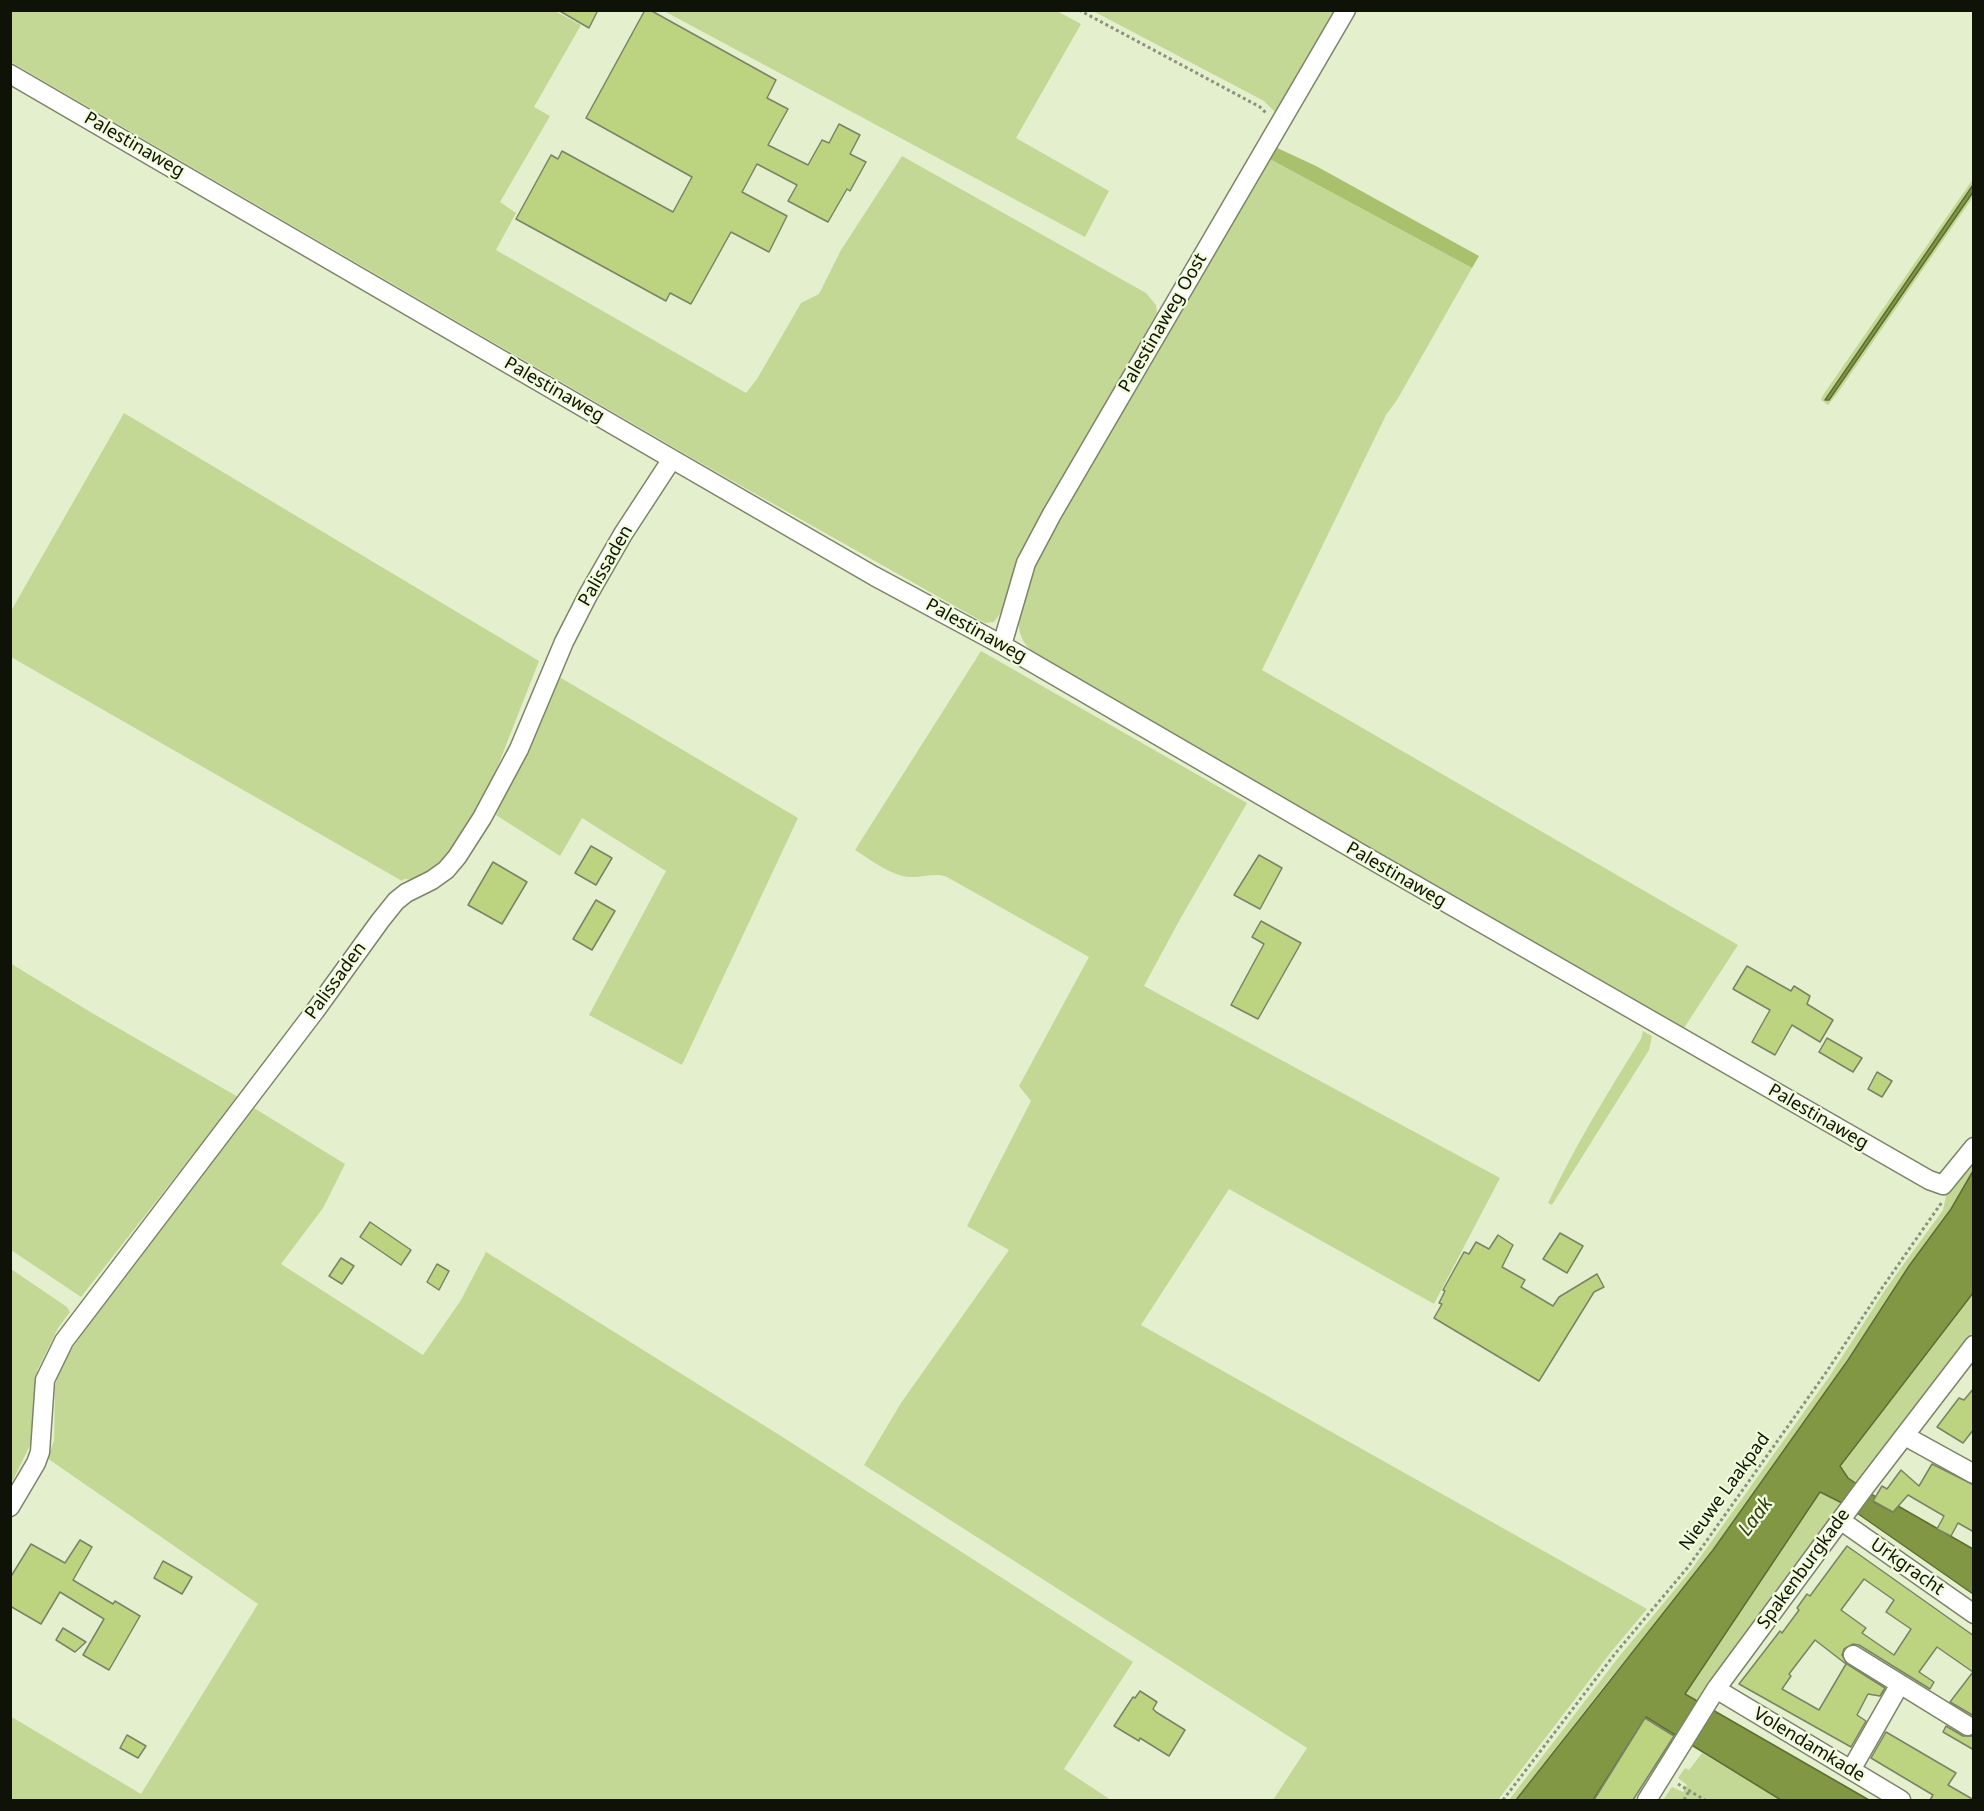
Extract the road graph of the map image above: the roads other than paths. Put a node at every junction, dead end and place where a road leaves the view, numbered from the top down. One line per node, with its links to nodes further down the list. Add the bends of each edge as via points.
1 (1346, 10): 4 (street, Palestinaweg Oost, via 1052,514 1026,563)
2 (10, 74): 3 (street, Palestinaweg)
3 (672, 459): 4 (street, Palestinaweg); 9 (street, Palissaden, via 588,595 519,749 457,857 446,870 396,901 64,1341 45,1380 40,1452)
4 (1002, 645): 5 (street, Palestinaweg, via 1929,1180 1943,1185)
5 (1974, 1148)
6 (1974, 1345): 7 (street, Spakenburgkade)
7 (1905, 1436): 8 (street); 10 (street, Spakenburgkade)
8 (1974, 1474)
9 (10, 1507)
10 (1840, 1520): 11 (street, Urkgracht); 14 (street, Spakenburgkade)
11 (1974, 1614)
12 (1853, 1655): 13 (street)
13 (1899, 1684): 15 (street); 16 (street)
14 (1716, 1689): 16 (street, Volendamkade); 17 (street, Spakenburgkade)
15 (1968, 1726)
16 (1851, 1770): 18 (street, Volendamkade)
17 (1647, 1800)
18 (1901, 1800)

